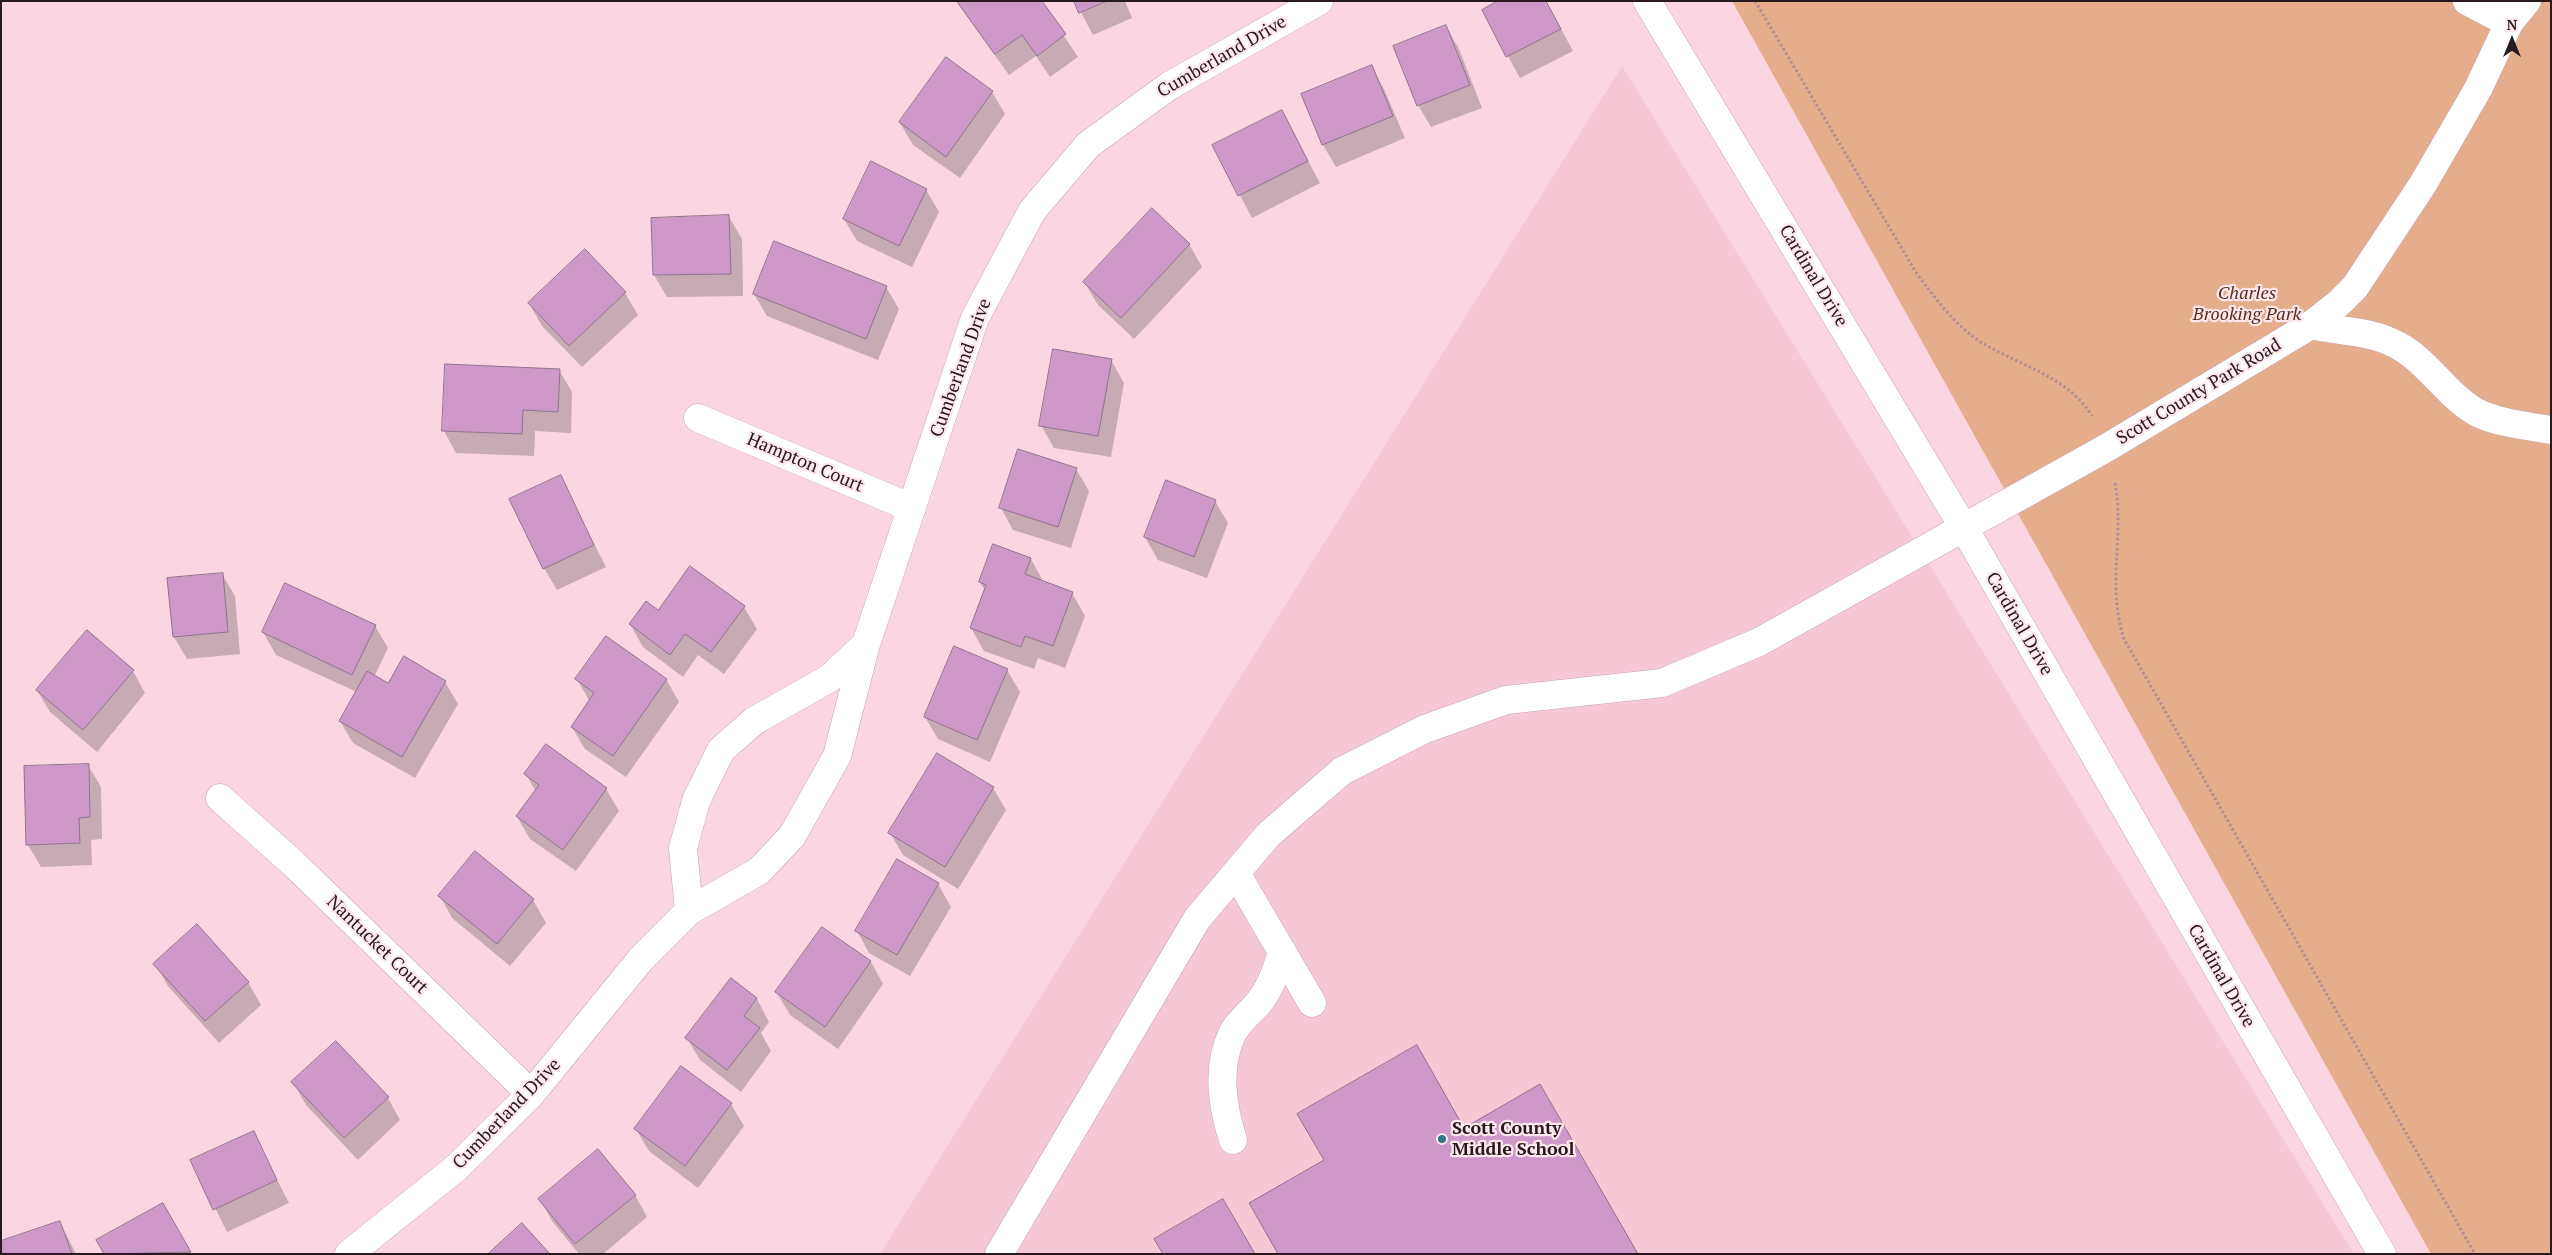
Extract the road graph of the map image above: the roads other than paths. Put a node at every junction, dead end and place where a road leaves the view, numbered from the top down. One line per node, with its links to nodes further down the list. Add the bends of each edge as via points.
1 (1319, 1): 9 (street, Cumberland Drive, via 1169,86 1088,145 1032,211 976,318)
2 (1647, 1): 10 (street, Cardinal Drive)
3 (2467, 1): 5 (street)
4 (2527, 1): 5 (street)
5 (2508, 12): 6 (street, Scott County Park Road, via 2478,89 2423,184 2366,272 2339,303)
6 (2311, 325): 8 (street, via 2369,334 2397,345 2416,357 2476,412); 10 (street, Scott County Park Road)
7 (698, 418): 9 (street, Hampton Court)
8 (2551, 430)
9 (912, 508): 11 (street, Cumberland Drive)
10 (1964, 529): 13 (street, Scott County Park Road, via 1759,642 1662,683 1506,700 1425,729 1342,771 1268,835); 21 (street, Cardinal Drive)
11 (866, 644): 14 (street, Cumberland Drive, via 837,756 792,836 759,871); 14 (street, Cumberland Drive, via 830,678 754,721 721,750 696,801 682,848)
12 (220, 798): 17 (street, Nantucket Court, via 295,865)
13 (1236, 873): 15 (street); 20 (street, Scott County Park Road, via 1197,919)
14 (689, 912): 17 (street, Cumberland Drive, via 641,959)
15 (1282, 951): 16 (street); 18 (street, via 1270,984 1233,1033 1223,1067 1222,1099)
16 (1312, 1003)
17 (531, 1094): 19 (street, Cumberland Drive, via 456,1168)
18 (1233, 1140)
19 (349, 1254)
20 (999, 1254)
21 (2382, 1254)

